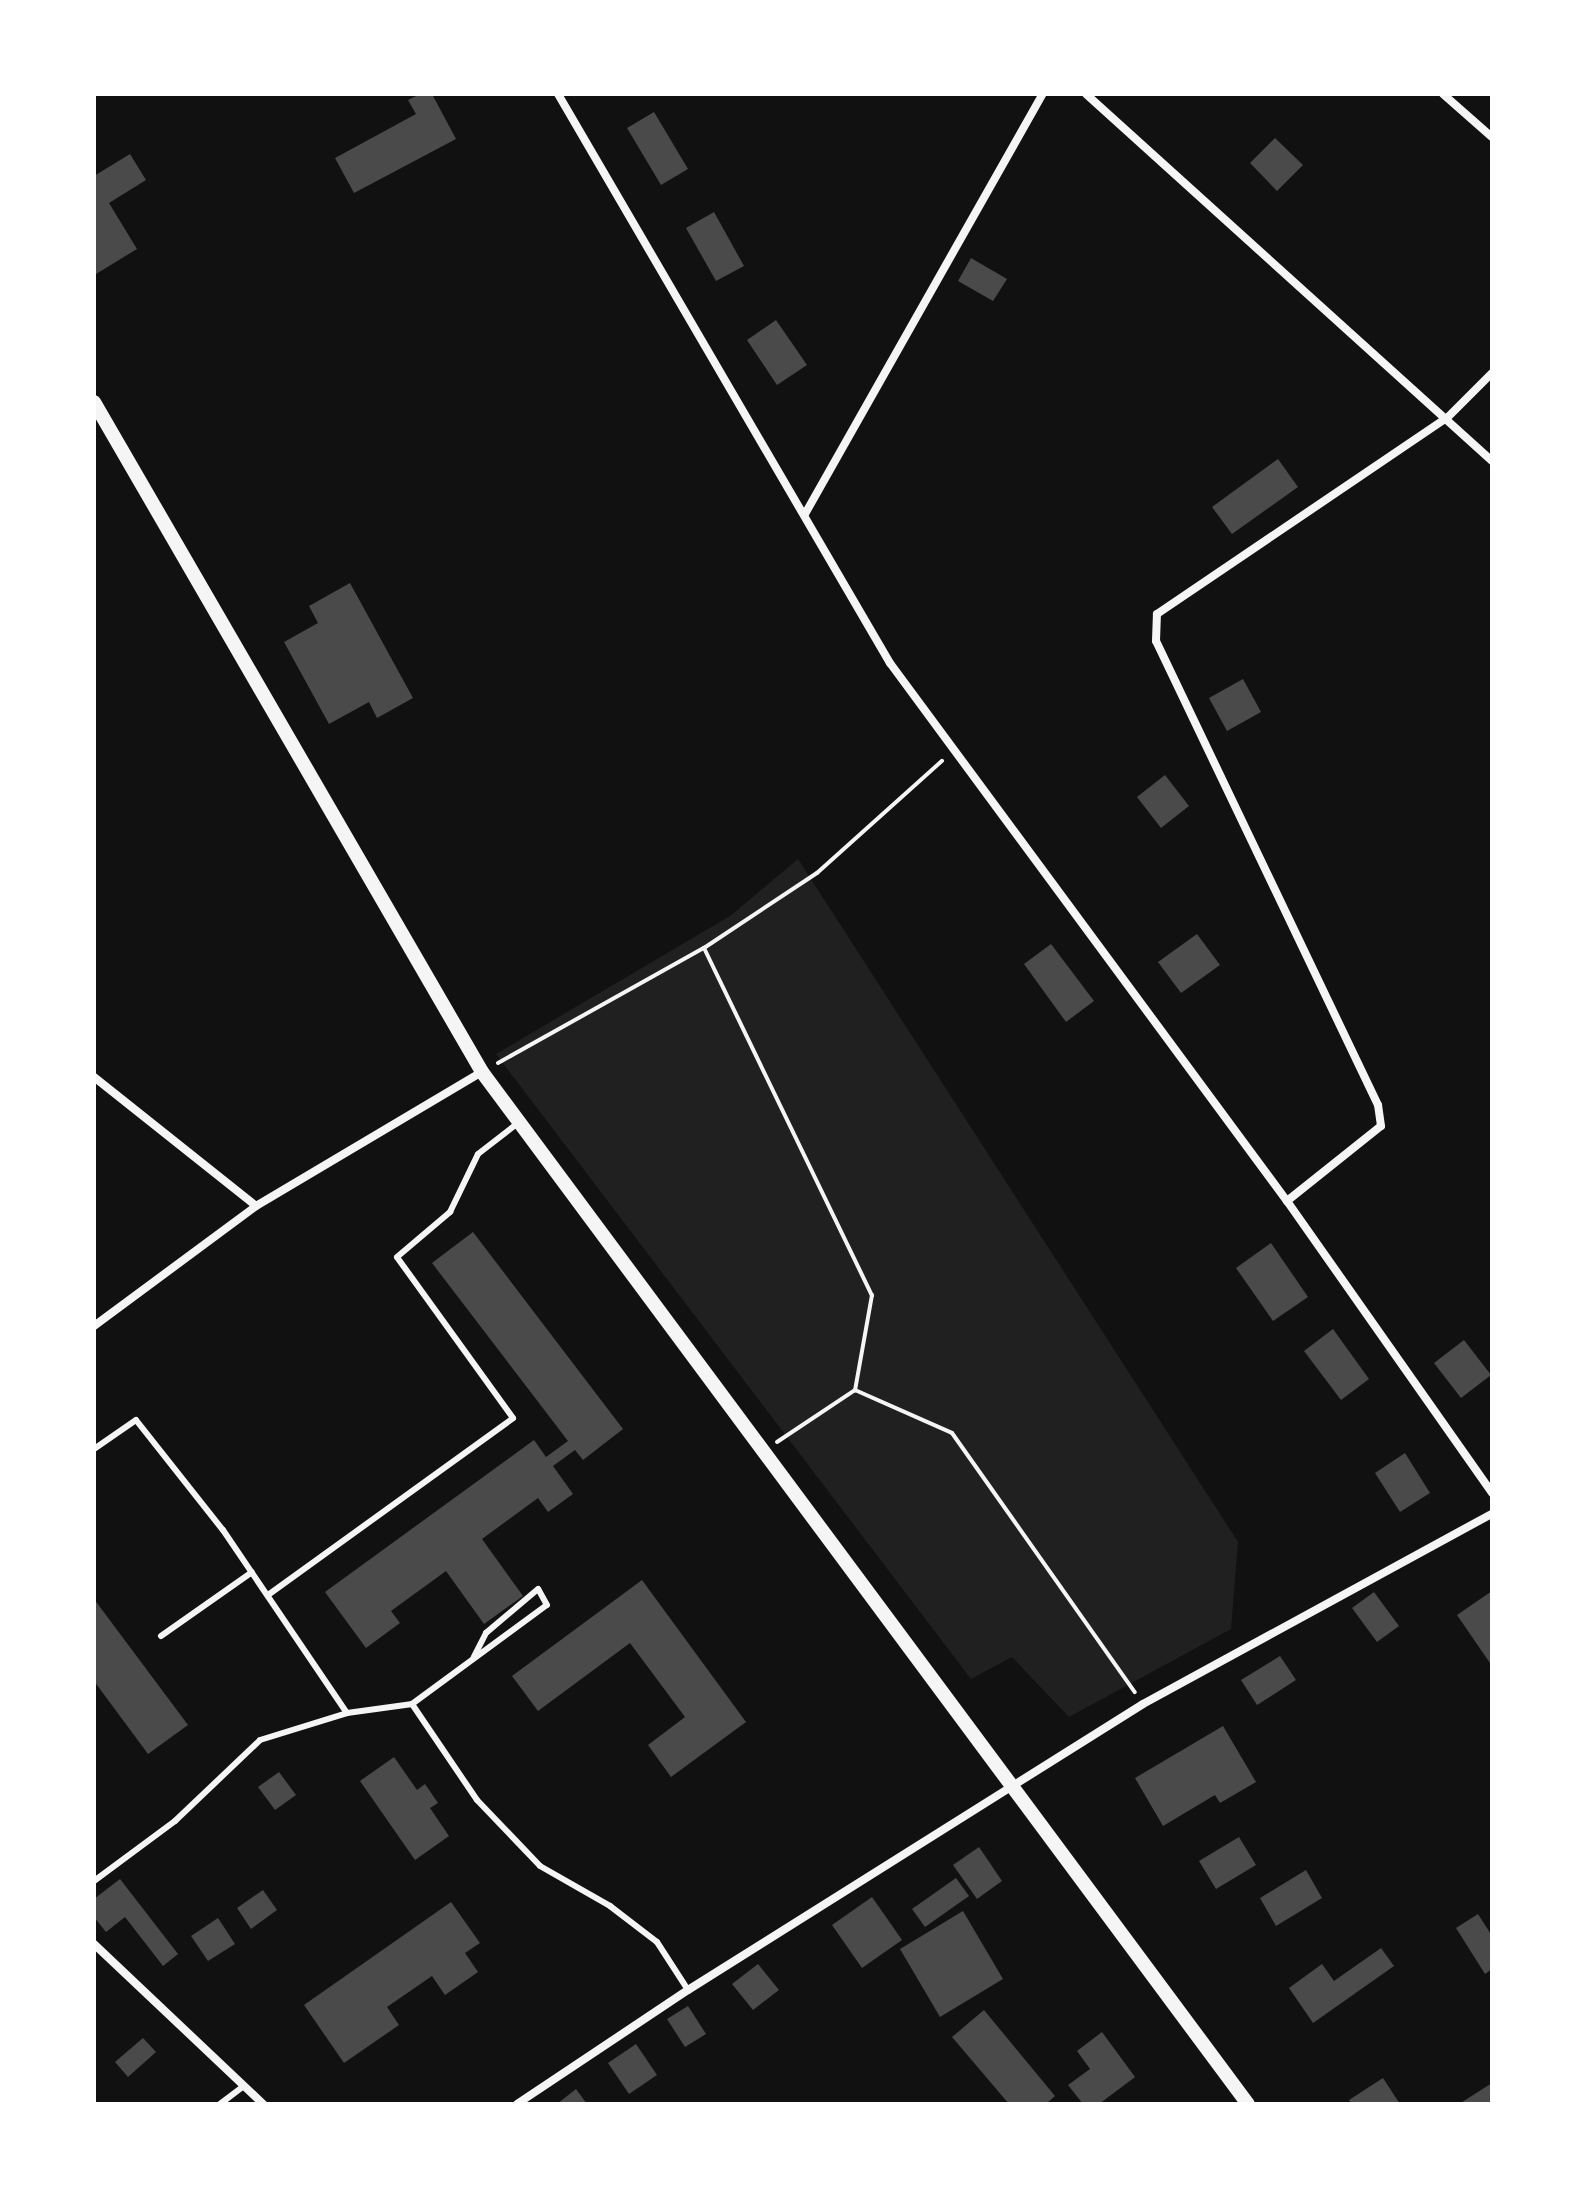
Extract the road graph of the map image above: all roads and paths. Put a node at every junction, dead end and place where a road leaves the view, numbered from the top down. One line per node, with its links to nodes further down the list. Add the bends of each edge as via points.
1 (558, 94): 10 (street)
2 (1043, 94): 10 (street)
3 (1086, 94): 8 (street)
4 (1443, 94): 5 (street)
5 (1492, 137)
6 (1492, 373): 8 (street)
7 (94, 402): 13 (street)
8 (1447, 418): 9 (street); 16 (street, via 1157,614 1156,641 1378,1105 1381,1126)
9 (1492, 461)
10 (805, 514): 11 (street, via 890,663)
11 (953, 751): 12 (path, via 817,873); 16 (street)
12 (704, 948): 13 (path); 19 (path, via 872,1295)
13 (482, 1072): 15 (street); 17 (street)
14 (94, 1077): 17 (street)
15 (520, 1122): 21 (street); 25 (lane, via 478,1154 450,1212 397,1257 513,1418)
16 (1287, 1201): 22 (street)
17 (256, 1206): 18 (street)
18 (94, 1326)
19 (855, 1390): 21 (path); 29 (path, via 952,1433)
20 (94, 1449): 24 (lane, via 136,1420)
21 (764, 1450): 31 (street)
22 (1492, 1493)
23 (1492, 1514): 29 (street)
24 (252, 1572): 25 (lane); 26 (lane)
25 (268, 1595): 30 (lane)
26 (161, 1636)
27 (474, 1657): 27 (lane, via 547,1605 538,1589 486,1633); 28 (lane)
28 (412, 1704): 30 (lane); 34 (lane, via 477,1800 540,1866 610,1906 657,1942)
29 (1143, 1704): 31 (street)
30 (347, 1713): 32 (lane, via 260,1740 175,1821)
31 (1012, 1784): 34 (street); 39 (street)
32 (94, 1881)
33 (94, 1944): 35 (street)
34 (688, 1990): 38 (street)
35 (244, 2086): 36 (lane); 37 (street)
36 (220, 2104)
37 (263, 2104)
38 (517, 2104)
39 (1248, 2104)

